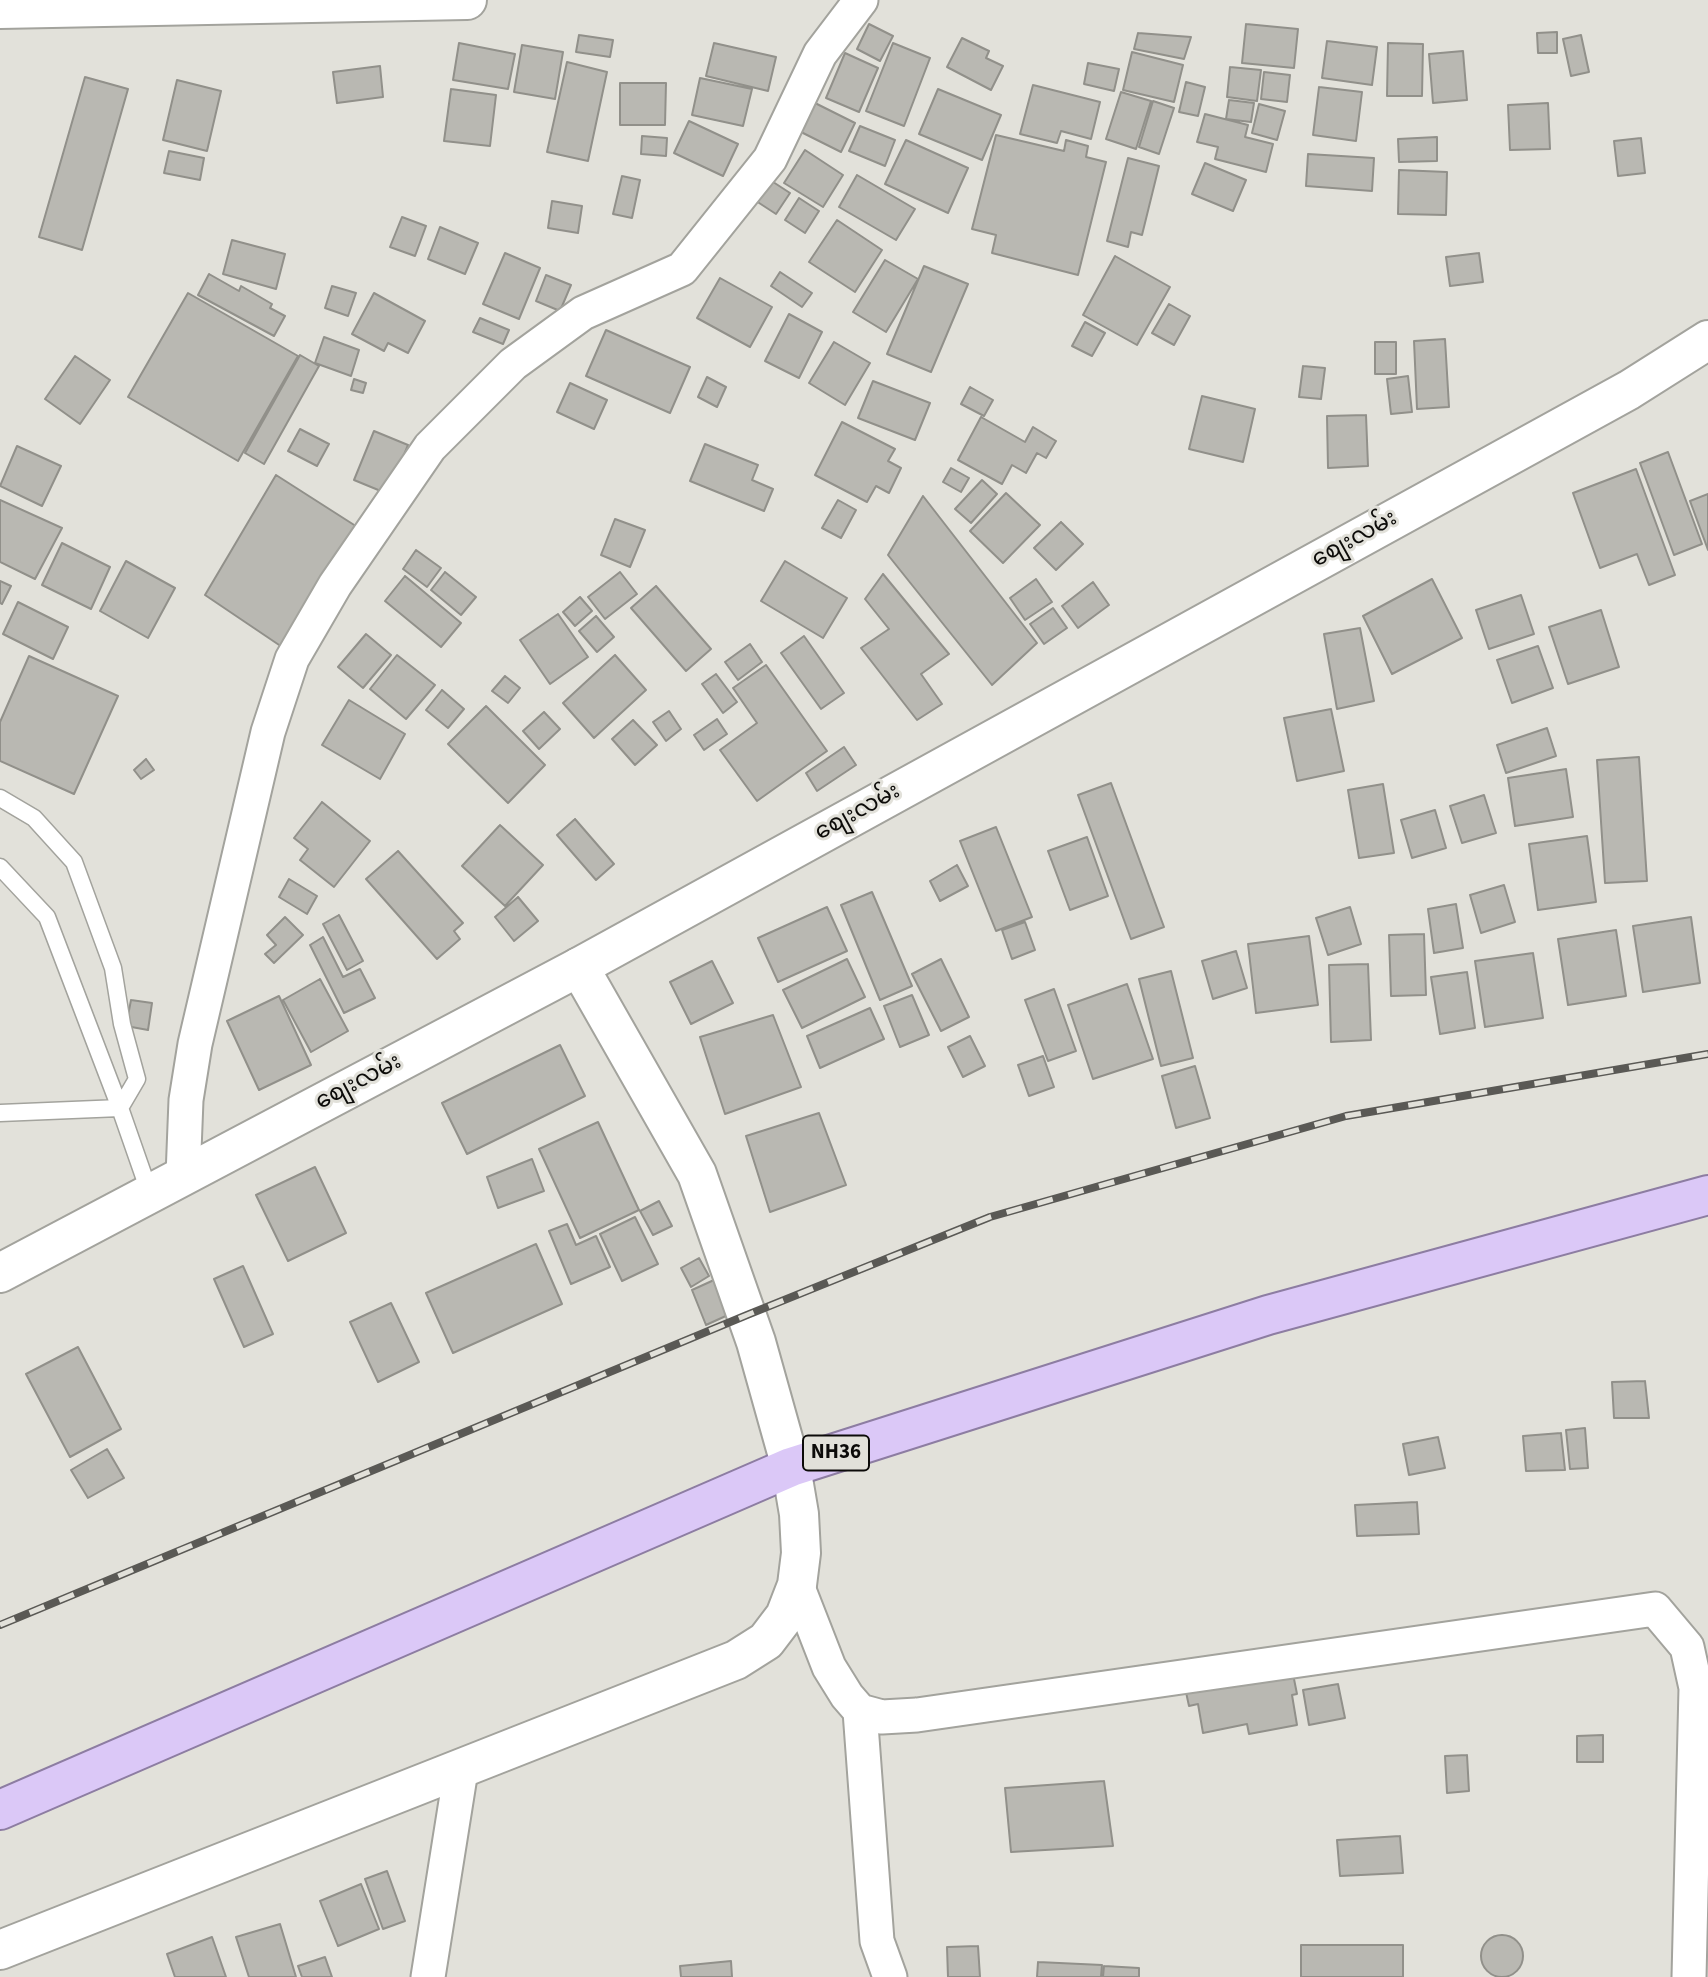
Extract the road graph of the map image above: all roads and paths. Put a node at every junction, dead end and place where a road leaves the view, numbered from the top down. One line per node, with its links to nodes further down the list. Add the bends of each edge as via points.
1 (467, 0): 3 (main road)
2 (861, 0): 10 (street, via 820,54 770,159 682,269 583,313 513,364 430,447 335,585 292,659 268,732 195,1044 186,1100)
3 (0, 9)
4 (1708, 340): 7 (main road, စျေးလမ်း, via 1629,390)
5 (0, 797): 8 (lane, via 34,818 74,862 113,968 137,1079)
6 (0, 867): 8 (lane, via 47,917)
7 (579, 967): 10 (main road, စျေးလမ်း); 14 (main road, via 697,1174 756,1342)
8 (120, 1108): 9 (lane); 11 (lane)
9 (0, 1113)
10 (183, 1176): 11 (main road, စျေးလမ်း)
11 (149, 1194): 13 (main road, စျေးလမ်း)
12 (1708, 1195): 14 (highway, NH36, via 1268,1315)
13 (0, 1273)
14 (791, 1468): 15 (main road, via 799,1514); 18 (highway, NH36)
15 (797, 1586): 16 (street, via 829,1667); 17 (main road, via 785,1616 766,1642 736,1660)
16 (860, 1711): 21 (street, via 877,1941); 22 (street, via 882,1717 917,1715 1655,1609 1686,1647 1696,1688)
17 (461, 1770): 19 (main road); 20 (street)
18 (0, 1810)
19 (0, 1950)
20 (428, 1977)
21 (890, 1977)
22 (1689, 1977)

